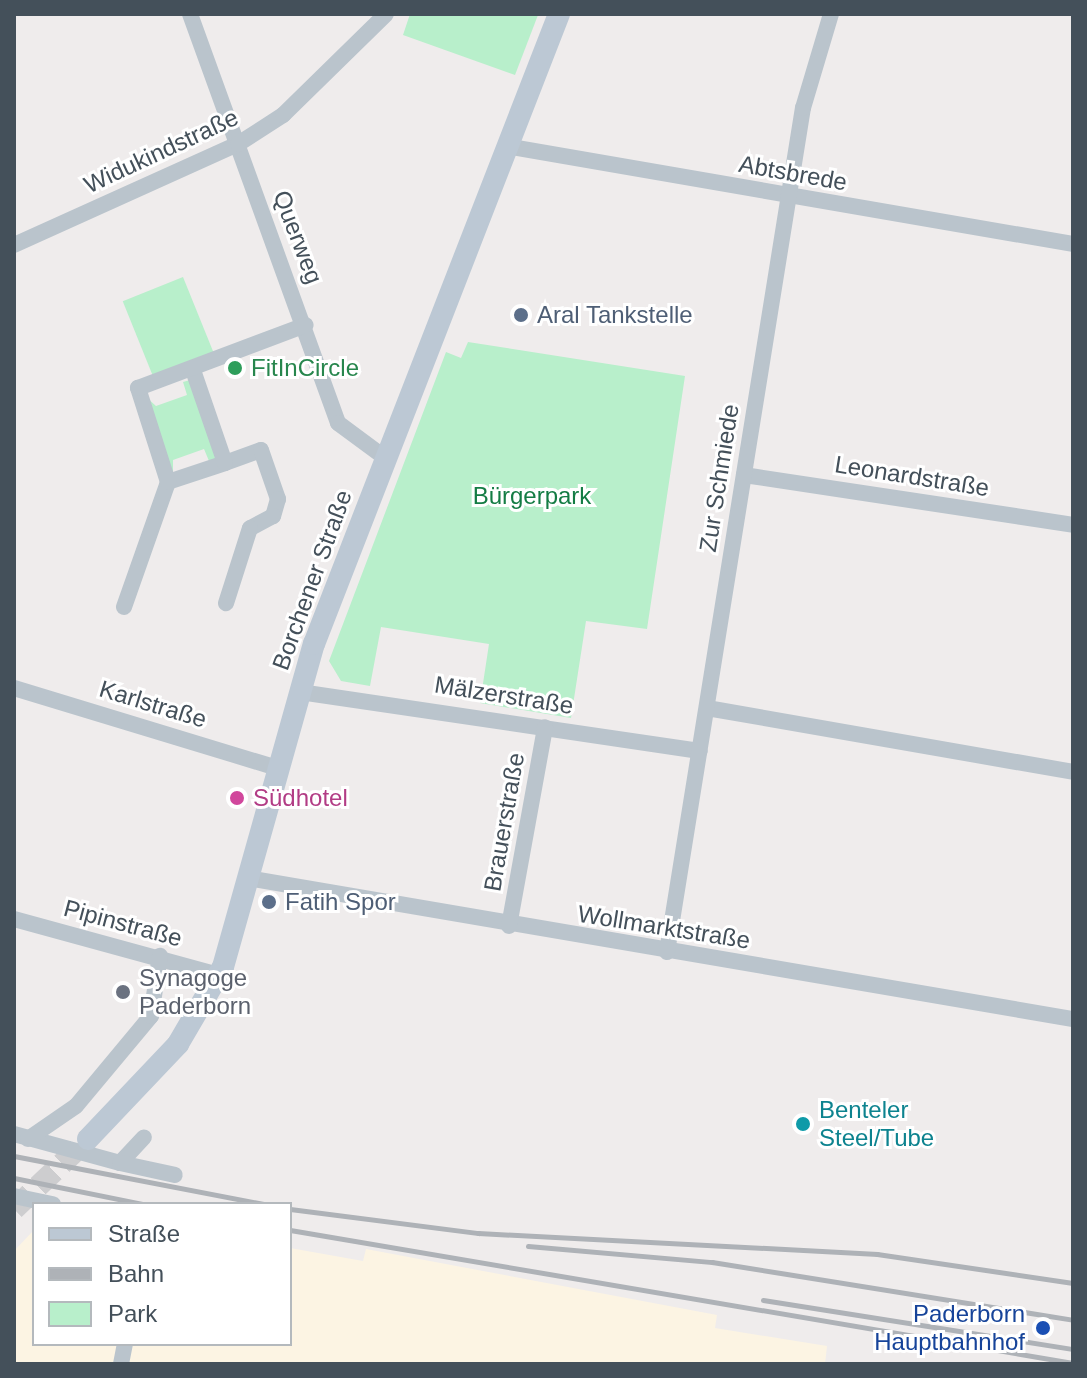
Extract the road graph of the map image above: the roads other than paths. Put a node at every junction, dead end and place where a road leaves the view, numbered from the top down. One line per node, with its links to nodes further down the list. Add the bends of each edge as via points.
1 (190, 14): 5 (street, Querweg)
2 (386, 14): 5 (street, Widukindstraße, via 283,115)
3 (559, 14): 6 (main road, Borchener Straße)
4 (831, 14): 7 (street, Zur Schmiede, via 807,84)
5 (238, 144): 9 (street, Widukindstraße); 10 (street, Querweg)
6 (506, 146): 7 (street, Abtsbrede); 12 (main road, Borchener Straße)
7 (789, 196): 8 (street, Abtsbrede); 14 (street, Zur Schmiede)
8 (1073, 244)
9 (14, 245)
10 (306, 325): 11 (street); 12 (street, Querweg, via 348,437)
11 (193, 370): 13 (street); 15 (street, via 138,388)
12 (384, 457): 20 (main road, Borchener Straße)
13 (225, 463): 15 (street); 17 (street, via 261,450 278,499 273,516 250,528)
14 (744, 475): 16 (street, Leonardstraße); 21 (street, Zur Schmiede)
15 (168, 482): 18 (street)
16 (1073, 525)
17 (226, 603)
18 (124, 607)
19 (14, 688): 24 (street, Karlstraße)
20 (300, 692): 22 (street, Mälzerstraße); 24 (main road, Borchener Straße)
21 (707, 708): 23 (street, Zur Schmiede); 25 (street)
22 (545, 727): 23 (street, Mälzerstraße); 28 (street, Brauerstraße)
23 (700, 751): 29 (street, Zur Schmiede)
24 (278, 768): 26 (main road, Borchener Straße)
25 (1073, 772)
26 (248, 878): 28 (street, Wollmarktstraße); 31 (main road, Borchener Straße)
27 (14, 919): 30 (street, Pipinstraße)
28 (509, 926): 29 (street, Wollmarktstraße)
29 (667, 952): 32 (street, Wollmarktstraße)
30 (160, 956): 31 (street, Pipinstraße); 33 (street, via 151,1016 76,1106)
31 (219, 975): 35 (main road, Borchener Straße, via 178,1044)
32 (1073, 1019)
33 (21, 1136): 36 (street)
34 (144, 1137): 36 (street)
35 (88, 1139)
36 (120, 1163): 37 (street)
37 (175, 1175)
38 (14, 1196): 39 (street)
39 (43, 1202)

